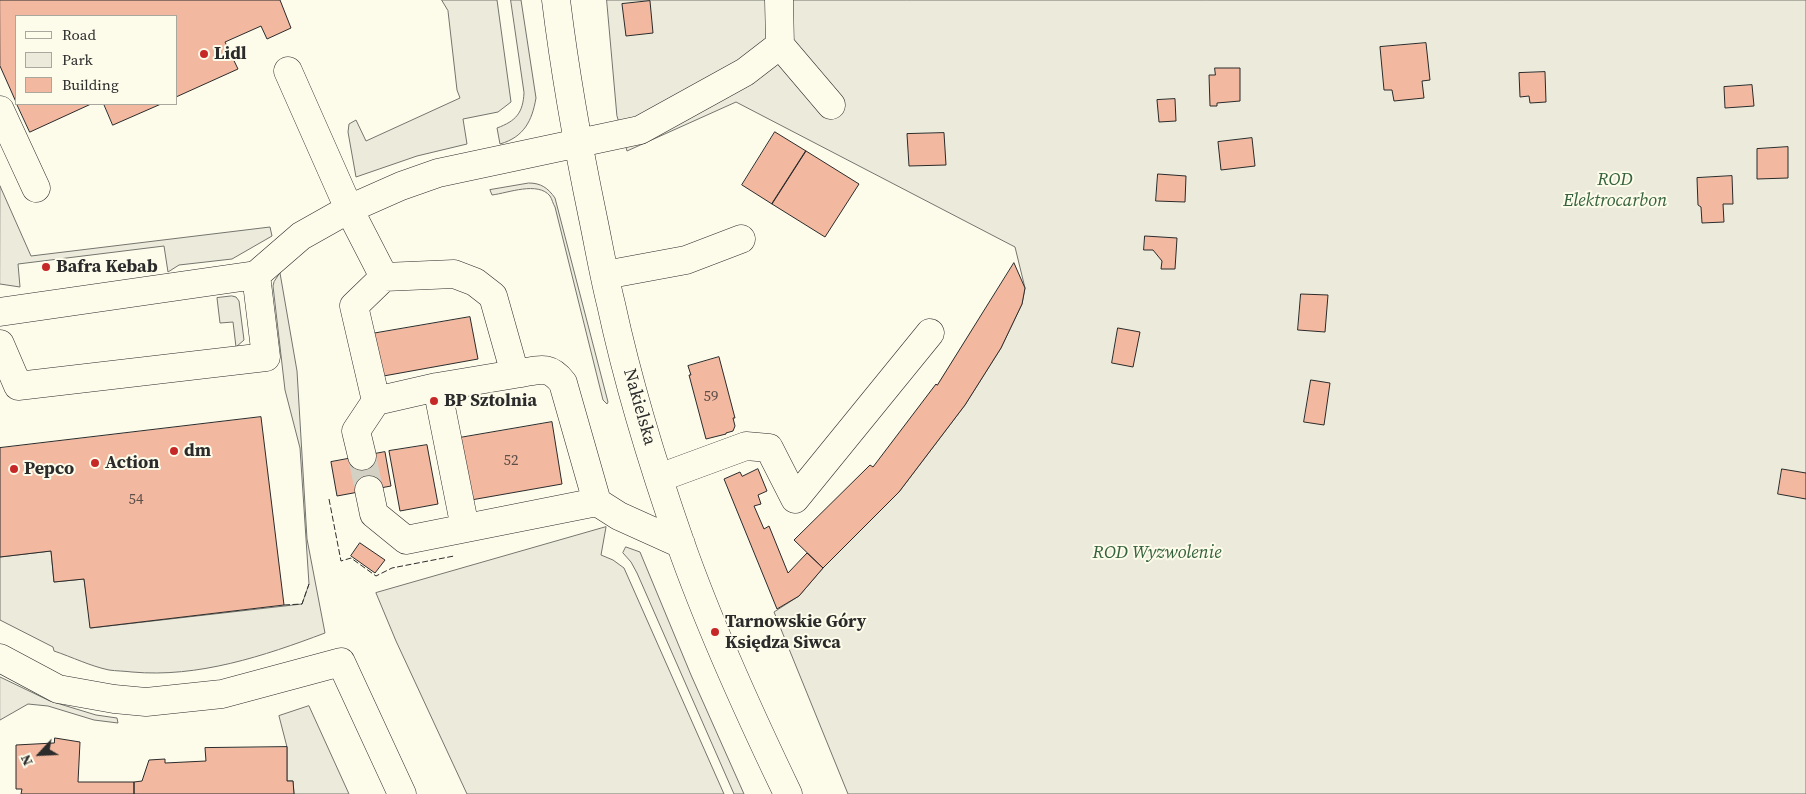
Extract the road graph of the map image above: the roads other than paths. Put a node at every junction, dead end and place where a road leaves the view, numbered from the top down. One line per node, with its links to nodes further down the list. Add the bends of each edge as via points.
1 (556, 0): 7 (street, Nakielska)
2 (779, 0): 3 (street)
3 (780, 45): 5 (street); 7 (street, via 745,72 640,130)
4 (288, 71): 9 (street)
5 (831, 104)
6 (0, 110): 8 (street)
7 (578, 144): 9 (street, via 438,174 400,186); 12 (street, Nakielska)
8 (36, 188)
9 (349, 209): 11 (street, via 301,236); 13 (street)
10 (741, 239): 12 (street, via 686,260)
11 (256, 275): 14 (street); 16 (street, via 266,356 18,386)
12 (605, 275): 21 (street, Nakielska, via 633,388)
13 (384, 278): 17 (street, via 454,274 476,282 493,296); 19 (street, via 354,306)
14 (0, 312)
15 (930, 333): 21 (street, via 795,499 769,448 746,446)
16 (0, 344)
17 (515, 374): 18 (street); 23 (street, via 548,369 563,382)
18 (437, 387): 19 (street); 24 (street)
19 (376, 401): 20 (street, via 356,431)
20 (362, 456)
21 (660, 478): 25 (street, Nakielska)
22 (369, 490): 24 (street, via 374,514 406,540)
23 (597, 502): 24 (street); 25 (street, via 619,516)
24 (465, 528)
25 (681, 544): 28 (street, Nakielska, via 757,730)
26 (0, 658): 27 (street, via 58,688 146,702 222,694 341,662)
27 (402, 794)
28 (788, 794)

